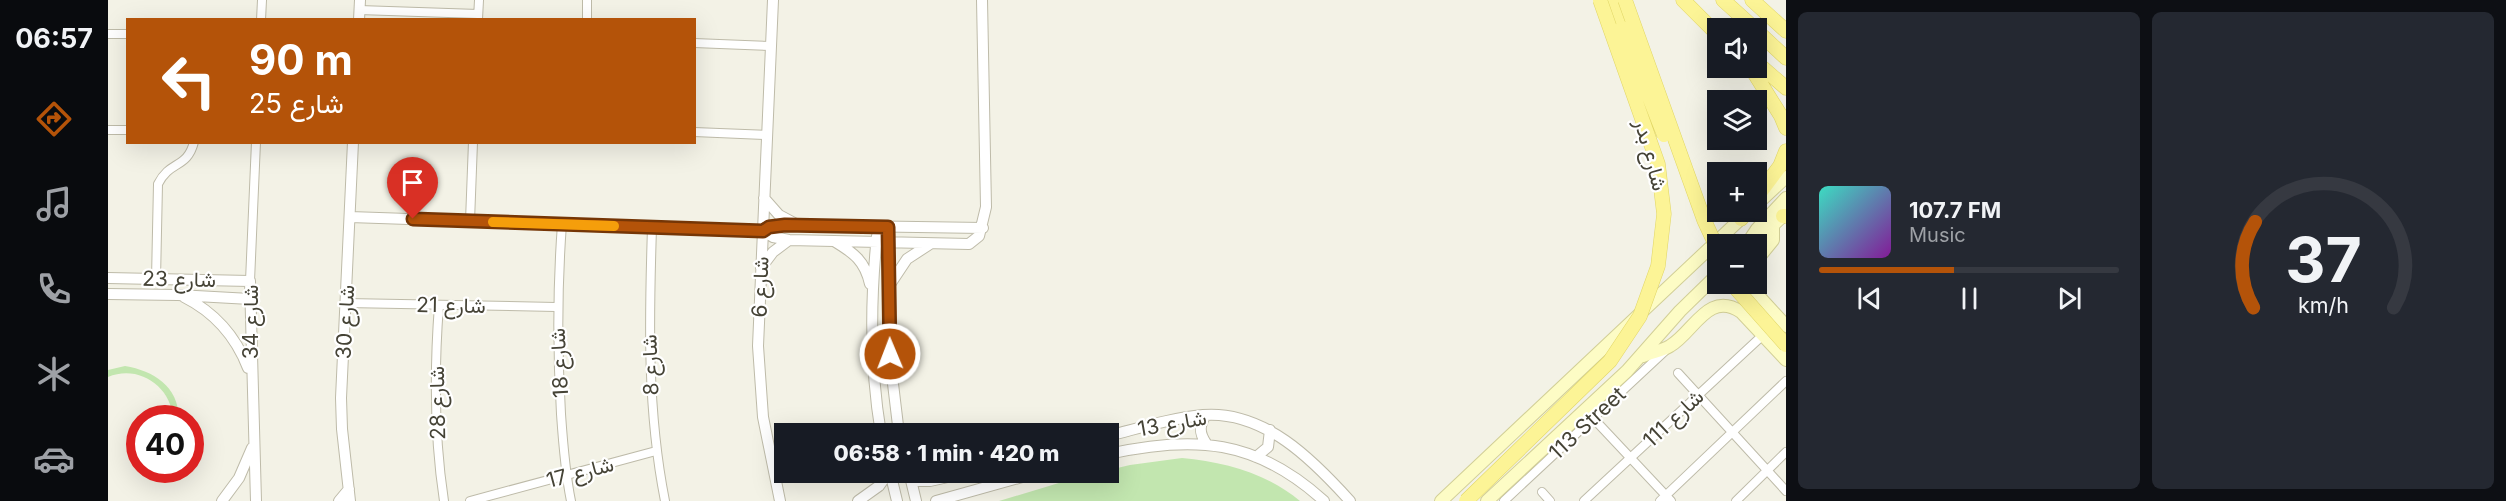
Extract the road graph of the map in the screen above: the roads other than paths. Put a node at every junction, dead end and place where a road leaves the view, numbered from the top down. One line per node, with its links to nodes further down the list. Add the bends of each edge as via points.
1 (262, 0): 14 (street)
2 (478, 0): 13 (street)
3 (587, 0): 15 (street)
4 (773, 0): 23 (street, شارع 6)
5 (982, 0): 53 (street, via 987,191)
6 (1600, 0): 134 (main road, شارع بدر, bridge, via 1659,172 1664,214 1659,266 1640,316 1610,361)
7 (1611, 0): 62 (main road, bridge)
8 (1625, 0): 55 (main road, bridge)
9 (1683, 0): 17 (main road)
10 (1723, 0): 16 (main road)
11 (1752, 0): 18 (main road)
12 (359, 10): 13 (street)
13 (478, 17)
14 (261, 18)
15 (587, 18)
16 (1743, 18)
17 (1707, 24)
18 (1786, 32)
19 (108, 34): 20 (street)
20 (126, 34)
21 (1767, 40): 24 (main road)
22 (696, 43): 23 (street)
23 (771, 46): 34 (street, شارع 6)
24 (1786, 58)
25 (1767, 76): 28 (main road)
26 (1759, 78): 30 (main road)
27 (1762, 78): 29 (main road)
28 (1786, 88)
29 (1786, 106)
30 (1786, 128)
31 (108, 130): 32 (street)
32 (126, 130)
33 (696, 132): 34 (street)
34 (768, 135): 43 (street, شارع 6)
35 (194, 144): 66 (street, via 184,162 172,166 158,184)
36 (256, 144): 67 (street, شارع 34)
37 (353, 144): 45 (street, شارع 30)
38 (473, 144): 47 (street)
39 (1786, 152): 41 (main road)
40 (1786, 177): 42 (main road)
41 (1767, 183)
42 (1767, 195)
43 (764, 198): 50 (street, via 779,215); 54 (street, شارع 6)
44 (1786, 198): 56 (main road)
45 (350, 217): 47 (street); 79 (street, شارع 30)
46 (1782, 218): 57 (main road); 63 (main road)
47 (470, 221): 49 (street)
48 (1737, 222): 133 (main road)
49 (562, 224): 52 (street); 81 (street, شارع 18)
50 (800, 224): 51 (street); 54 (street)
51 (883, 227): 53 (street); 60 (street)
52 (652, 228): 54 (street); 103 (street, شارع 8, via 649,356)
53 (983, 228): 61 (street, via 969,244)
54 (763, 231): 58 (street); 64 (street, شارع 6)
55 (1711, 234)
56 (1754, 234)
57 (1764, 234)
58 (789, 240): 59 (street); 64 (street)
59 (834, 241): 60 (street); 70 (street, via 860,259)
60 (882, 242): 61 (street); 70 (street); 77 (street)
61 (933, 243): 77 (street, via 907,259 895,275)
62 (1707, 244)
63 (1767, 247)
64 (760, 268): 126 (street, شارع 6, via 760,393)
65 (108, 278): 66 (street, شارع 23)
66 (156, 279): 67 (street, شارع 23)
67 (250, 281): 78 (street, شارع 34)
68 (1707, 284): 69 (main road)
69 (1700, 291): 86 (main road, via 1688,324); 88 (main road)
70 (872, 292): 96 (street, via 873,369)
71 (108, 294): 76 (street, شارع 23)
72 (1732, 294): 82 (main road)
73 (1741, 294): 87 (main road, bridge)
74 (1750, 294): 85 (main road)
75 (1758, 294): 83 (main road)
76 (178, 295): 78 (street, شارع 23); 91 (street, via 218,321 238,346)
77 (888, 295): 97 (street)
78 (250, 299): 91 (street, شارع 34)
79 (346, 303): 80 (street, شارع 21); 114 (street, شارع 30, via 341,414)
80 (439, 304): 81 (street, شارع 21); 122 (street, شارع 28, via 436,439)
81 (556, 307): 109 (street, شارع 18)
82 (1741, 312): 84 (main road); 86 (main road, via 1728,306 1708,310)
83 (1786, 326)
84 (1763, 335): 89 (main road); 93 (street, شارع 111)
85 (1786, 335)
86 (1675, 342): 88 (main road); 95 (street, 113 Street)
87 (1786, 345)
88 (1639, 358): 135 (main road)
89 (1786, 360)
90 (1678, 373): 93 (street)
91 (251, 374): 101 (street, شارع 34)
92 (1786, 381): 99 (street)
93 (1698, 395): 99 (street); 107 (street, شارع 111)
94 (1206, 415): 98 (street, شارع 13, via 1235,418); 100 (street, شارع 13); 102 (street, via 1201,426)
95 (1593, 418): 107 (street); 136 (street, 113 Street)
96 (880, 423)
97 (898, 423)
98 (1270, 430): 106 (street, via 1268,447); 132 (street, شارع 13, via 1305,457)
99 (1732, 432): 108 (street); 117 (street)
100 (1119, 433)
101 (254, 442): 118 (street, via 239,478); 119 (street, شارع 34)
102 (1206, 443): 104 (street, شارع 13, via 1161,444); 106 (street, شارع 13)
103 (656, 451): 109 (street, شارع 17); 125 (street, شارع 8)
104 (1119, 452)
105 (1786, 452): 108 (street)
106 (1256, 457): 131 (street, شارع 13, via 1296,479)
107 (1630, 458): 117 (street); 138 (street, شارع 111)
108 (1767, 470): 115 (street); 139 (street)
109 (567, 475): 123 (street, شارع 17); 124 (street, شارع 18)
110 (881, 483): 127 (street)
111 (893, 483): 128 (street)
112 (911, 483): 129 (street)
113 (1001, 483): 130 (street)
114 (349, 489): 120 (street); 121 (street, شارع 30)
115 (1786, 491)
116 (1542, 492): 137 (street)
117 (1665, 499)
118 (222, 501)
119 (256, 501)
120 (339, 501)
121 (350, 501)
122 (444, 501)
123 (470, 501)
124 (571, 501)
125 (665, 501)
126 (780, 501)
127 (858, 501)
128 (897, 501)
129 (915, 501)
130 (936, 501)
131 (1324, 501)
132 (1350, 501)
133 (1441, 501)
134 (1466, 501)
135 (1487, 501)
136 (1504, 501)
137 (1550, 501)
138 (1584, 501)
139 (1736, 501)

